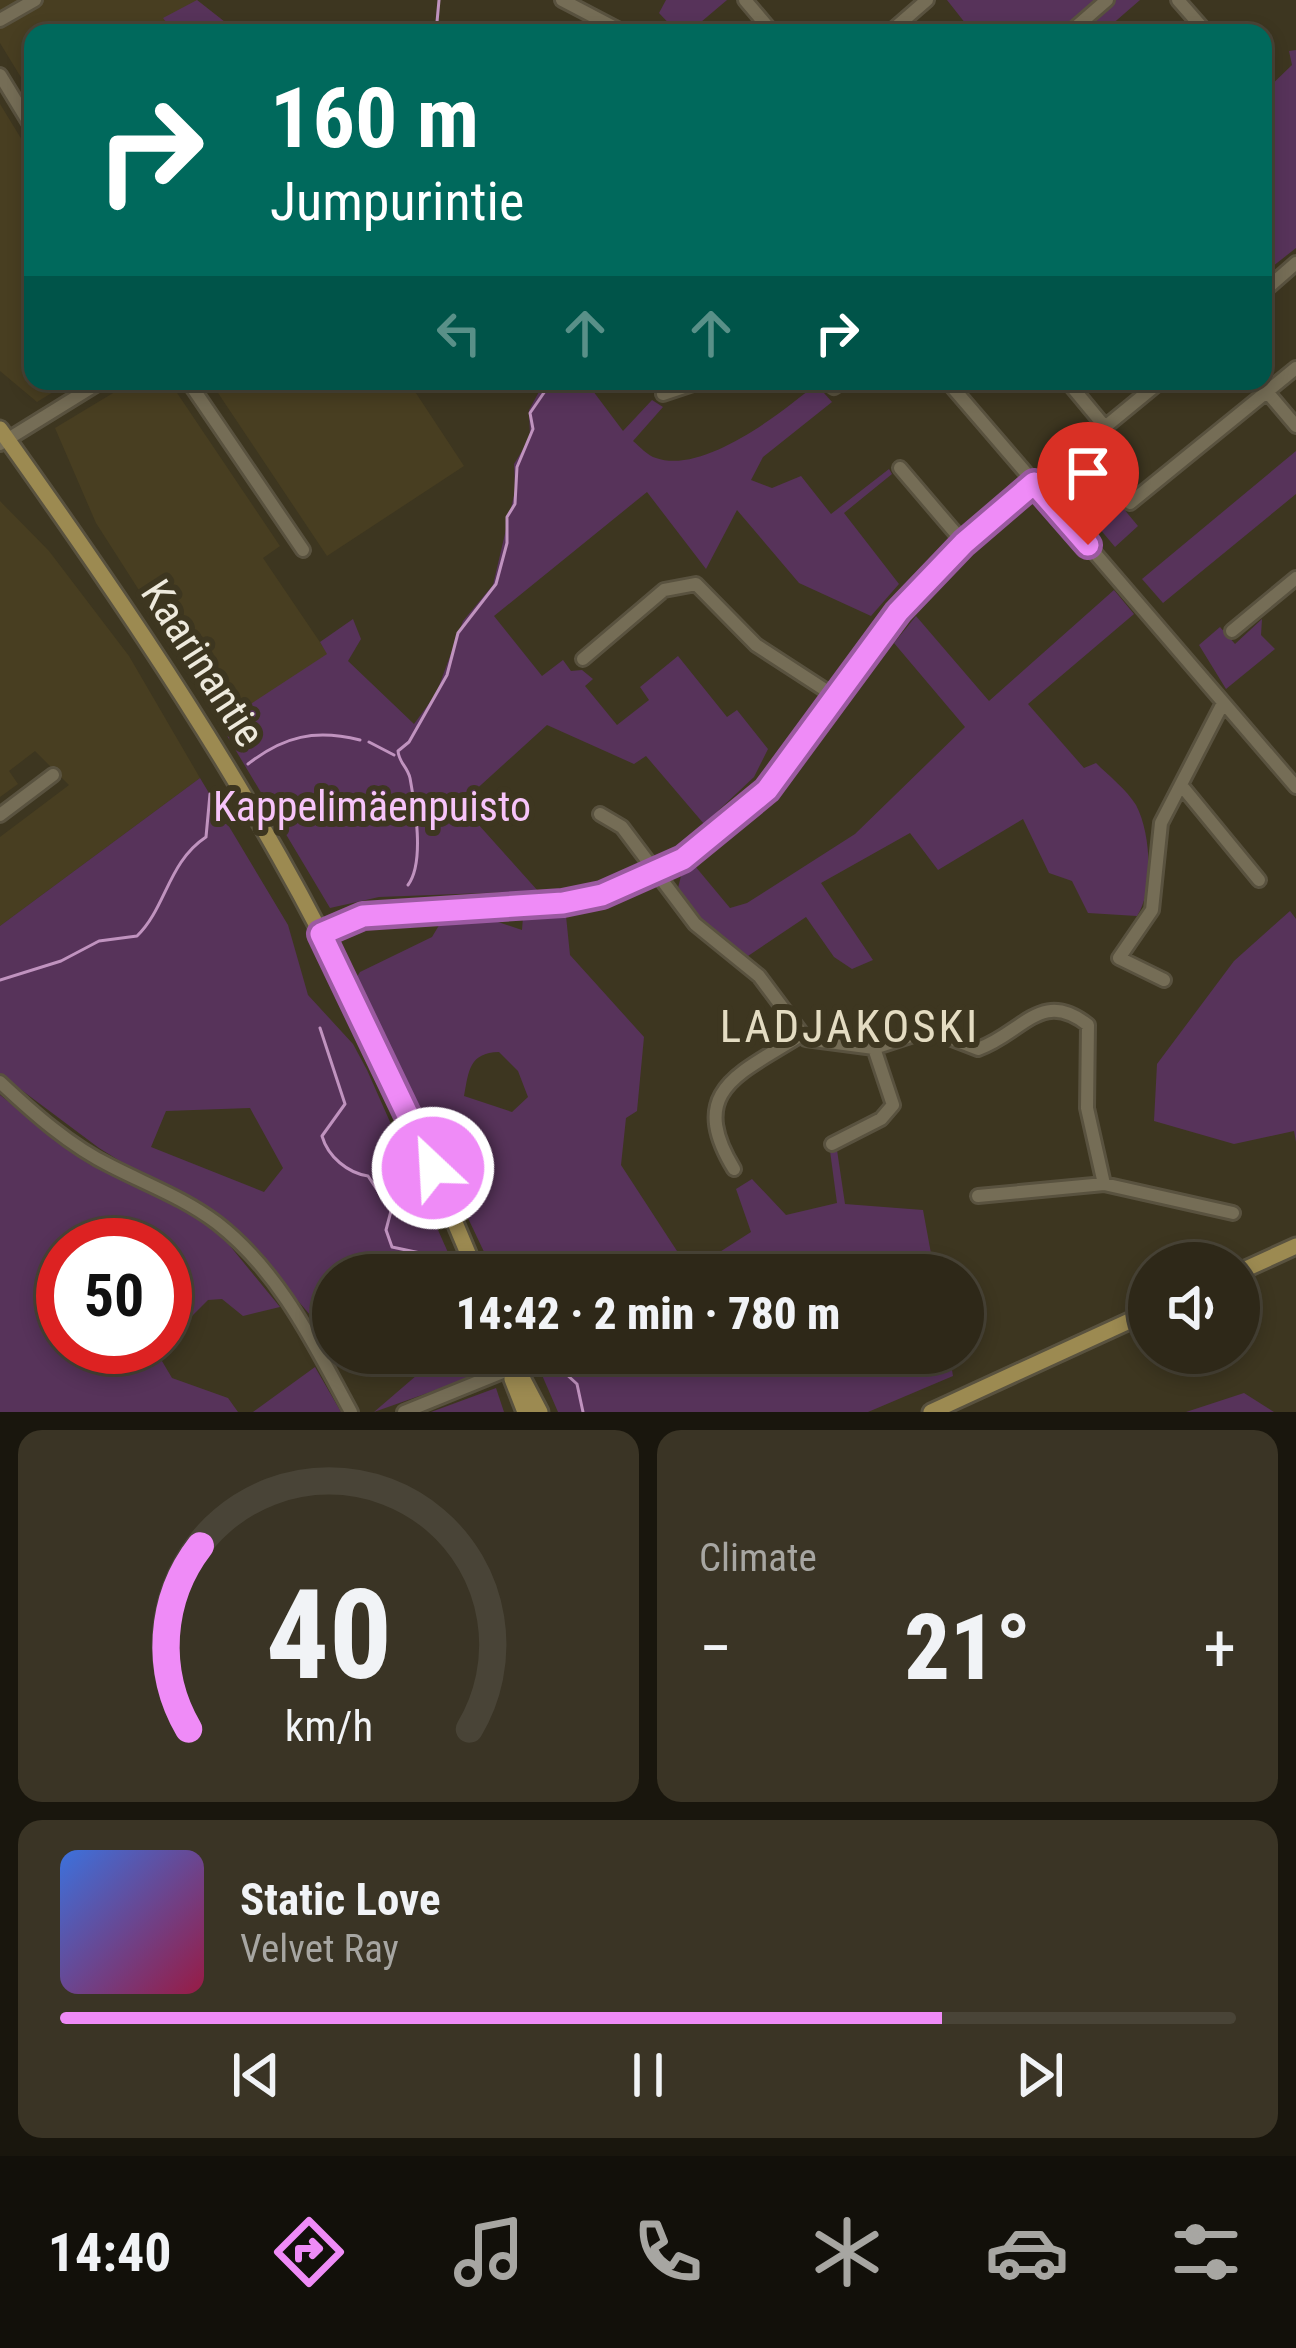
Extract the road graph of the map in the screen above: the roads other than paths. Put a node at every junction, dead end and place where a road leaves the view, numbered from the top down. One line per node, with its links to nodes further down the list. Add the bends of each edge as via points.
1 (35, 0): 7 (street)
2 (562, 0): 8 (street)
3 (745, 0): 9 (street)
4 (927, 0): 10 (street)
5 (1107, 0): 11 (street)
6 (1178, 0): 12 (street)
7 (0, 20)
8 (608, 24)
9 (765, 24)
10 (899, 24)
11 (1079, 24)
12 (1199, 24)
13 (0, 75): 14 (street)
14 (24, 114)
15 (1296, 263): 16 (street)
16 (1272, 284)
17 (86, 390): 28 (street)
18 (194, 390): 33 (street)
19 (675, 390): 25 (street)
20 (955, 390): 30 (street)
21 (1074, 390): 27 (street)
22 (1150, 390): 27 (street)
23 (1257, 390): 31 (street)
24 (1265, 390): 26 (street)
25 (663, 394)
26 (1296, 426)
27 (1106, 428): 30 (street)
28 (2, 438): 46 (main road, Kaarinantie, via 174,681)
29 (900, 468): 32 (street)
30 (1034, 483): 32 (street); 38 (street)
31 (1130, 503)
32 (964, 543): 37 (street, via 889,622)
33 (303, 550)
34 (1296, 578): 35 (street)
35 (1232, 631)
36 (583, 659): 37 (street, via 664,590 686,582 712,595 756,645)
37 (836, 697): 44 (street, via 749,808)
38 (1223, 703): 40 (street); 41 (street)
39 (53, 775): 42 (street)
40 (1181, 784): 45 (street); 47 (street, via 1158,834 1153,910 1119,958)
41 (1296, 788)
42 (0, 814)
43 (600, 814): 44 (street)
44 (655, 867): 46 (street, via 563,903 363,916); 48 (street, via 695,924 759,976)
45 (1259, 880)
46 (321, 934): 57 (main road, Kaarinantie)
47 (1164, 980)
48 (801, 1035): 49 (street); 52 (street, via 718,1096 712,1126)
49 (874, 1048): 51 (street, via 893,1105); 53 (street, via 920,1030 978,1049 1049,1009 1073,1012 1088,1025 1087,1108)
50 (0, 1082): 63 (street, via 107,1165 220,1226 293,1306)
51 (832, 1144)
52 (734, 1169)
53 (1104, 1184): 54 (street); 55 (street)
54 (978, 1196)
55 (1233, 1213)
56 (1296, 1246): 58 (main road)
57 (467, 1254)
58 (1260, 1262)
59 (1128, 1322): 67 (main road)
60 (483, 1374): 64 (street)
61 (512, 1374): 65 (main road)
62 (524, 1374): 66 (main road)
63 (351, 1412)
64 (404, 1412)
65 (525, 1412)
66 (540, 1412)
67 (931, 1412)

